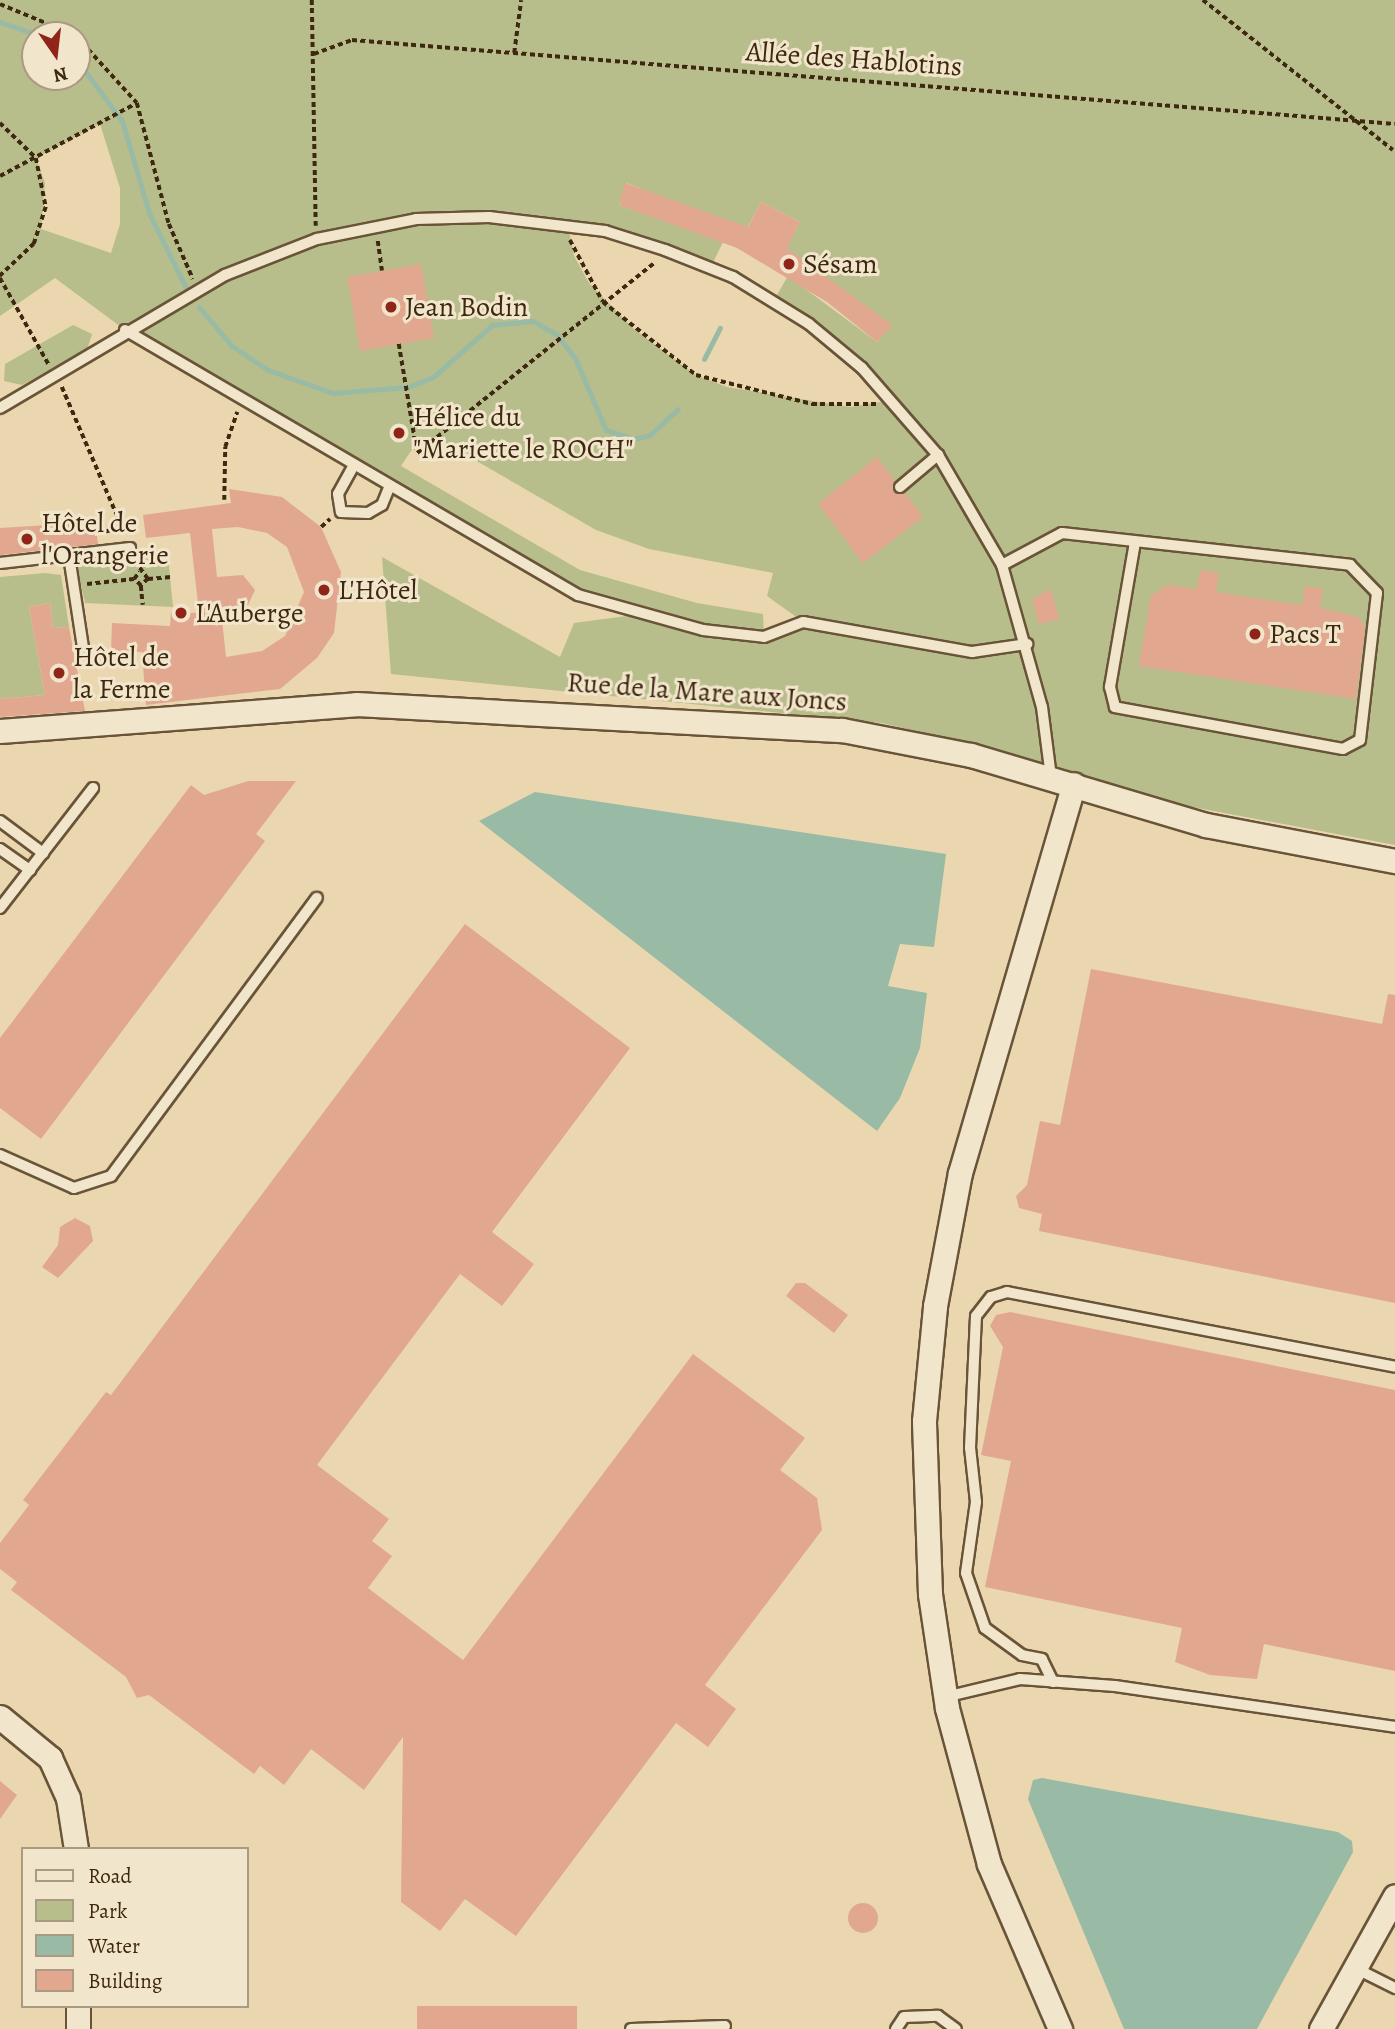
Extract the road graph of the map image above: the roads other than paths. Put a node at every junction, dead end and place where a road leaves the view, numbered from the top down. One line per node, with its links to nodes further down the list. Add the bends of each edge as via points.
1 (125, 330): 2 (lane); 3 (lane, via 199,290 317,239 376,225 489,217 568,225 665,250 774,300 837,346 894,400); 4 (lane)
2 (0, 408)
3 (938, 455): 5 (lane); 11 (lane)
4 (354, 464): 6 (lane); 6 (lane, via 338,494 341,512 368,513 382,505)
5 (900, 487)
6 (389, 488): 12 (lane, via 578,595 636,615 764,637 803,622 972,652)
7 (1135, 542): 7 (lane, via 1350,565 1377,593 1360,740 1342,749 1115,707 1110,687); 11 (lane, via 1062,533)
8 (130, 548): 9 (lane)
9 (69, 556): 10 (lane); 13 (lane)
10 (0, 563)
11 (1002, 565): 12 (lane)
12 (1027, 644): 15 (lane)
13 (83, 648)
14 (0, 731): 15 (street, Rue de la Mare aux Joncs, via 295,707 456,705 842,730 930,745)
15 (1051, 777): 16 (street, Rue de la Mare aux Joncs)
16 (1074, 785): 21 (street, Rue de la Mare aux Joncs, via 1206,825); 28 (street, via 960,1173 935,1306 923,1483 930,1594)
17 (93, 788): 20 (lane)
18 (0, 821): 20 (lane)
19 (0, 849): 22 (lane)
20 (43, 853): 22 (lane)
21 (1395, 862)
22 (30, 870): 24 (lane)
23 (317, 898): 25 (lane, via 111,1176 74,1188)
24 (0, 908)
25 (0, 1155)
26 (1395, 1367): 27 (lane, via 1007,1292 991,1297 976,1316 970,1448 976,1502 966,1573 985,1628 1022,1654 1042,1659)
27 (1054, 1682): 28 (lane, via 1020,1679); 30 (lane)
28 (945, 1697): 41 (street, via 989,1864)
29 (0, 1717): 31 (street, via 50,1758 68,1798)
30 (1395, 1727)
31 (76, 1847)
32 (1395, 1896): 33 (street)
33 (1355, 1968): 34 (lane); 42 (street)
34 (1395, 1988)
35 (78, 2008): 37 (street)
36 (725, 2026): 38 (lane)
37 (78, 2029)
38 (631, 2029)
39 (896, 2029): 40 (lane, via 904,2017 938,2016)
40 (956, 2029)
41 (1060, 2029)
42 (1321, 2029)

